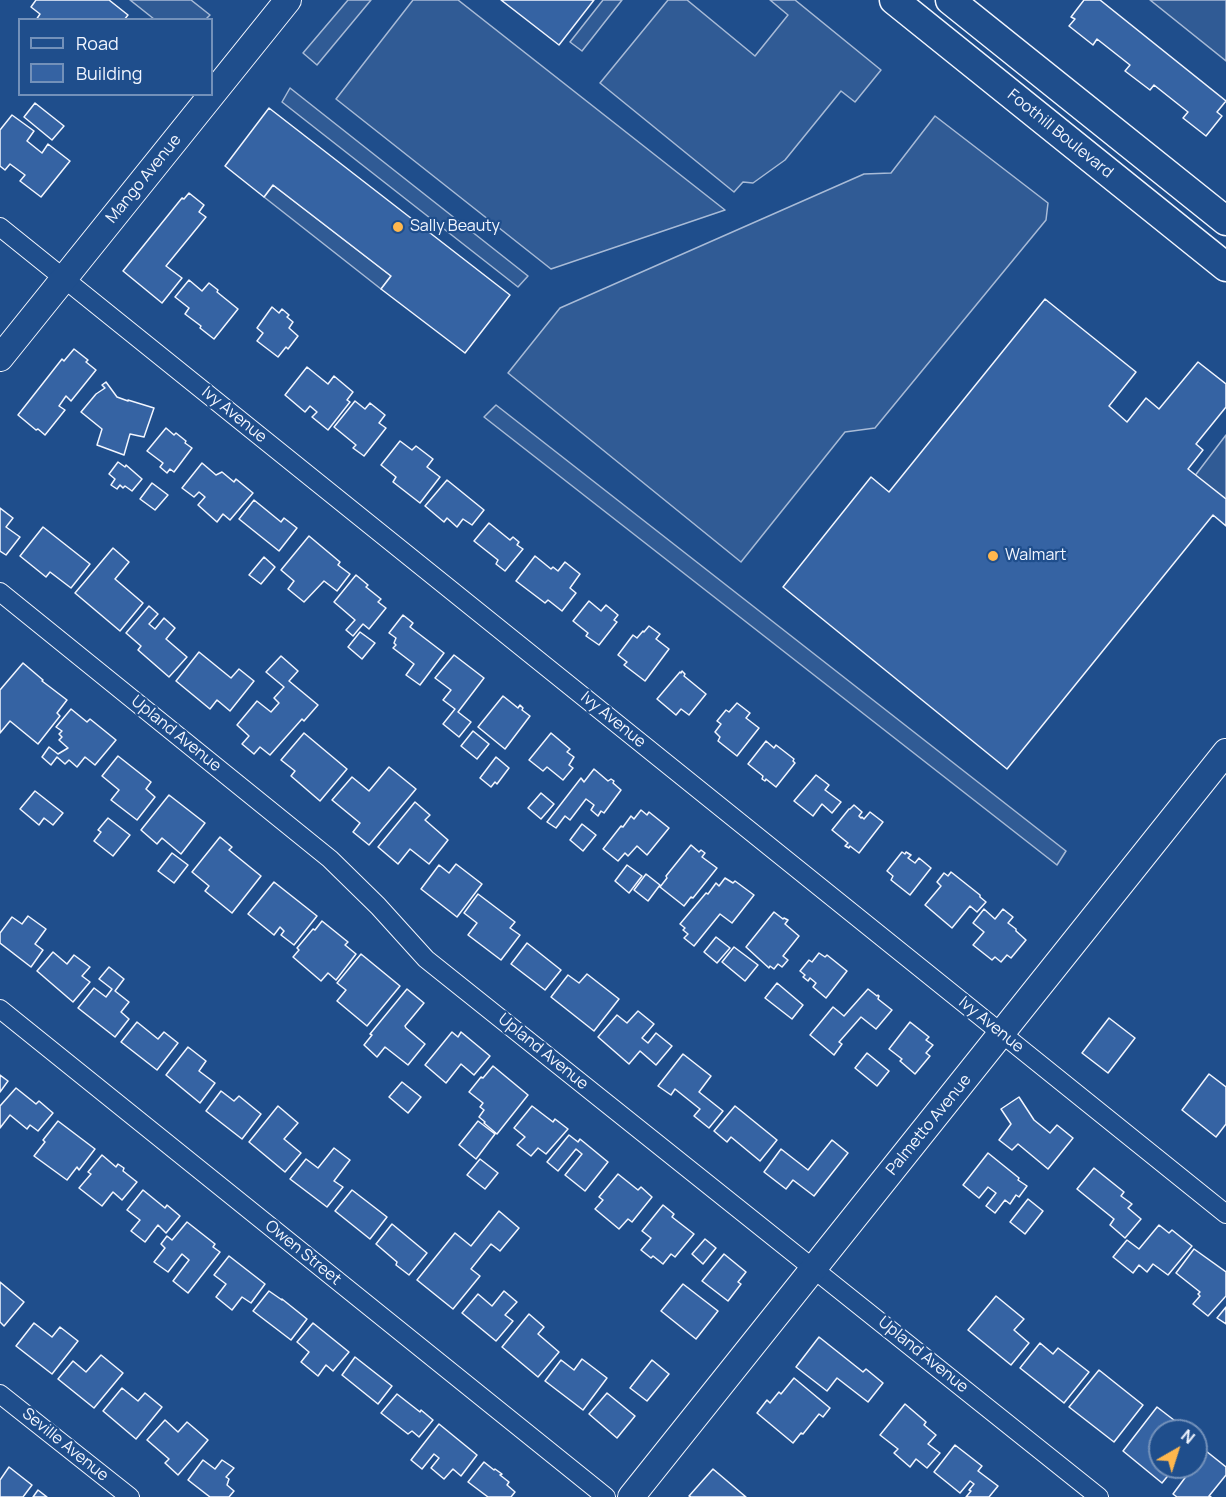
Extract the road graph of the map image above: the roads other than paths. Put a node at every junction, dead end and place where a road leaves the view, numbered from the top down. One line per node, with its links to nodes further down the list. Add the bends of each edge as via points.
1 (288, 0): 5 (street, Mango Avenue)
2 (894, 0): 4 (main road, Foothill Boulevard)
3 (959, 7): 4 (main road); 7 (main road)
4 (946, 41): 9 (main road, Foothill Boulevard)
5 (213, 93)
6 (211, 96): 10 (street, Mango Avenue)
7 (1226, 221)
8 (0, 227): 10 (street, Ivy Avenue)
9 (1226, 267)
10 (64, 278): 11 (street, Mango Avenue); 15 (street, Ivy Avenue)
11 (0, 358)
12 (0, 592): 17 (street, Upland Avenue, via 330,859 426,959)
13 (1226, 752): 15 (street, Palmetto Avenue)
14 (0, 1009): 20 (street, Owen Street)
15 (1002, 1034): 16 (street, Ivy Avenue); 17 (street, Palmetto Avenue)
16 (1226, 1214)
17 (814, 1268): 21 (street, Palmetto Avenue); 22 (street, Upland Avenue)
18 (0, 1394): 19 (street, Seville Avenue)
19 (130, 1497)
20 (606, 1497)
21 (631, 1497)
22 (1100, 1497)

